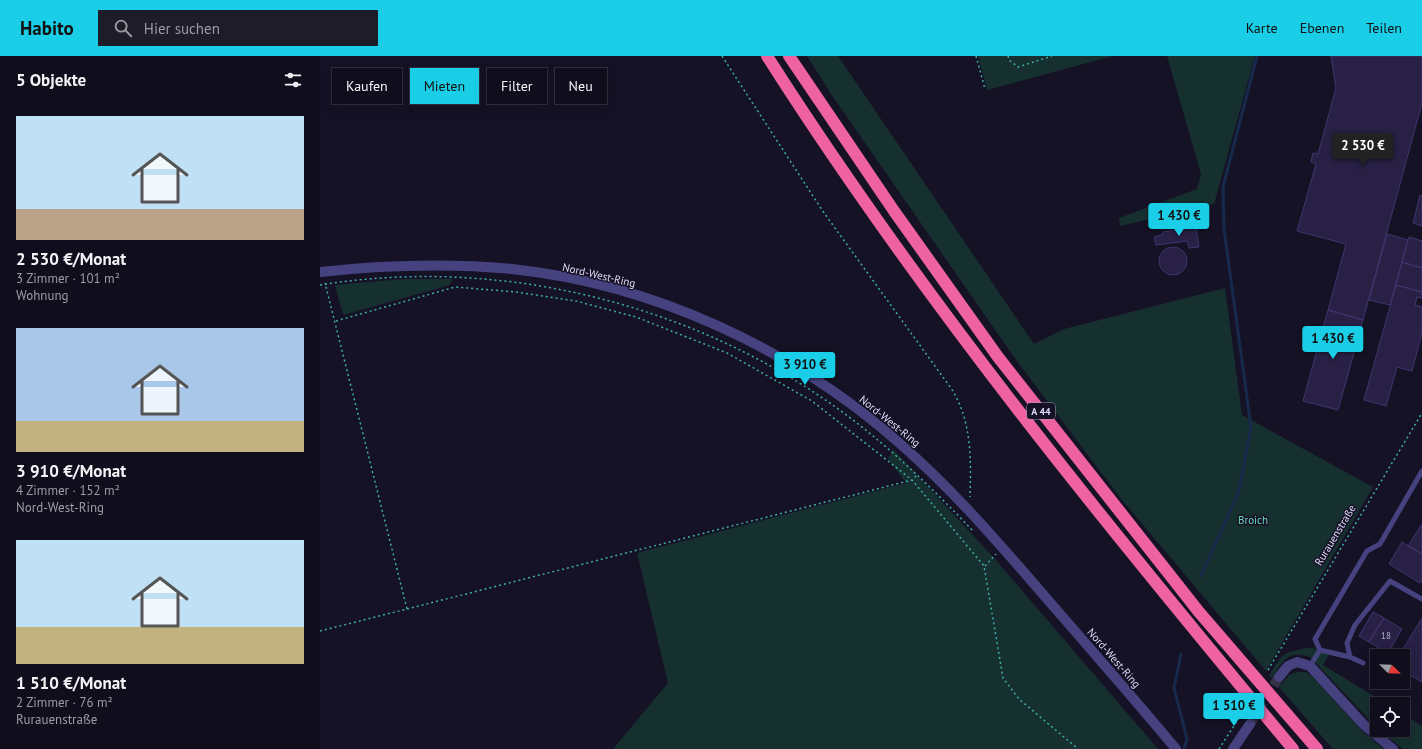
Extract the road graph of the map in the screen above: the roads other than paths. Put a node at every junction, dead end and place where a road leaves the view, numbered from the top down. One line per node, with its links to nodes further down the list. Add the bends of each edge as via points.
1 (767, 56): 14 (highway, A 44, via 878,222 985,370 1187,622)
2 (789, 56): 15 (highway, A 44, via 894,211 998,357 1199,612)
3 (322, 272): 12 (street, Nord-West-Ring, via 420,266 513,269 571,279 637,296 726,330 786,361 861,412 971,511 1000,551)
4 (1422, 471): 6 (lane, via 1380,544 1367,551 1315,639)
5 (1422, 599): 7 (lane, via 1390,582 1355,625 1347,643)
6 (1320, 650): 7 (lane); 9 (lane)
7 (1350, 657): 8 (lane)
8 (1363, 663)
9 (1310, 666): 10 (street, via 1297,662 1288,666); 16 (street, via 1364,725)
10 (1279, 677)
11 (1250, 724): 13 (street)
12 (1176, 749)
13 (1233, 749)
14 (1293, 749)
15 (1317, 749)
16 (1392, 749)

